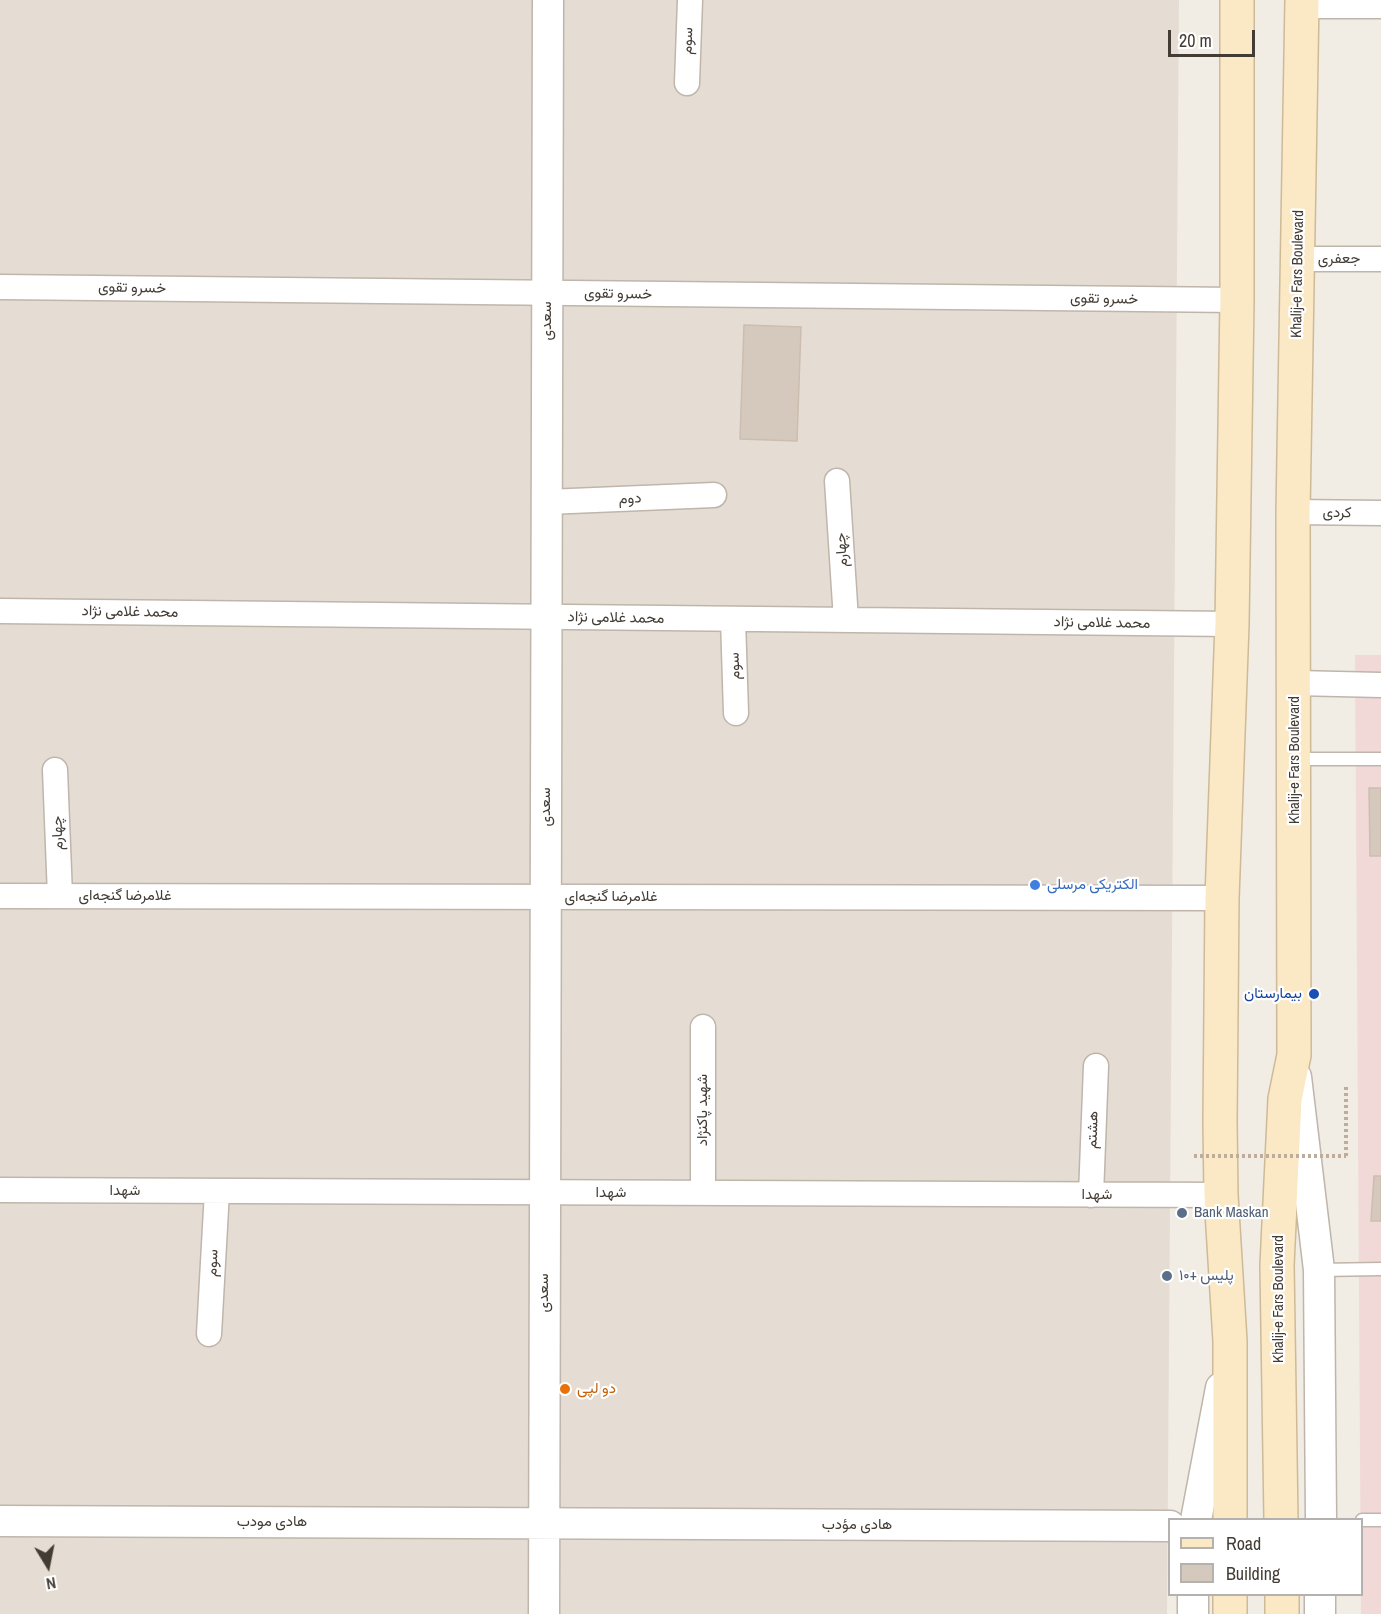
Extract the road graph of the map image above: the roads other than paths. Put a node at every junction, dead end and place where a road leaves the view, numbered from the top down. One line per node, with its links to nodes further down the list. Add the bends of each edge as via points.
1 (548, 0): 10 (street, سعدی)
2 (690, 0): 6 (street, سوم)
3 (1237, 0): 11 (main road)
4 (1302, 3): 5 (street); 7 (main road, Khalij-e Fars Boulevard)
5 (1381, 6)
6 (687, 82)
7 (1298, 259): 8 (street, جعفری); 15 (main road, Khalij-e Fars Boulevard)
8 (1381, 259)
9 (0, 287): 10 (street, خسرو تقوی)
10 (547, 293): 11 (street, خسرو تقوی); 14 (street, سعدی)
11 (1237, 300): 21 (main road)
12 (837, 481): 20 (street, چهارم)
13 (714, 495): 14 (street, دوم)
14 (547, 502): 18 (street, سعدی)
15 (1293, 512): 16 (street, کردی); 22 (main road, Khalij-e Fars Boulevard)
16 (1381, 513)
17 (0, 611): 18 (street, محمد غلامی نژاد)
18 (546, 617): 19 (street, محمد غلامی نژاد); 30 (street, سعدی)
19 (733, 619): 20 (street, محمد غلامی نژاد); 24 (street, سوم)
20 (846, 620): 21 (street, محمد غلامی نژاد)
21 (1232, 624): 31 (main road)
22 (1295, 683): 23 (street); 25 (main road, Khalij-e Fars Boulevard)
23 (1381, 685)
24 (736, 713)
25 (1294, 759): 26 (lane); 33 (main road, Khalij-e Fars Boulevard)
26 (1381, 759)
27 (55, 770): 29 (street, چهارم)
28 (0, 896): 29 (street, غلامرضا گنجه‌ای)
29 (60, 896): 30 (street, غلامرضا گنجه‌ای)
30 (546, 897): 31 (street, غلامرضا گنجه‌ای); 37 (street, سعدی)
31 (1222, 898): 40 (main road)
32 (703, 1027): 38 (street, شهید پاکنژاد)
33 (1294, 1055): 42 (street); 47 (main road, Khalij-e Fars Boulevard, via 1286,1099 1277,1265)
34 (1096, 1066): 39 (street, هشتم)
35 (0, 1190): 36 (street, شهدا)
36 (217, 1191): 37 (street, شهدا); 43 (street, سوم)
37 (545, 1192): 38 (street, شهدا); 52 (street, سعدی)
38 (703, 1193): 39 (street, شهدا)
39 (1091, 1195): 40 (street, شهدا)
40 (1221, 1195): 44 (main road)
41 (1381, 1269): 42 (lane)
42 (1319, 1270): 48 (street)
43 (209, 1334)
44 (1230, 1341): 45 (street); 46 (main road)
45 (1196, 1518)
46 (1230, 1518)
47 (1281, 1518)
48 (1321, 1518)
49 (1363, 1520): 50 (lane)
50 (1381, 1520)
51 (0, 1521): 52 (street, هادی مودب)
52 (544, 1524): 53 (street, هادی مؤدب); 58 (street, سعدی)
53 (1168, 1526)
54 (1194, 1596): 59 (street)
55 (1230, 1596): 60 (main road)
56 (1282, 1596): 61 (main road)
57 (1320, 1596): 62 (street)
58 (544, 1614)
59 (1193, 1614)
60 (1230, 1614)
61 (1282, 1614)
62 (1320, 1614)

